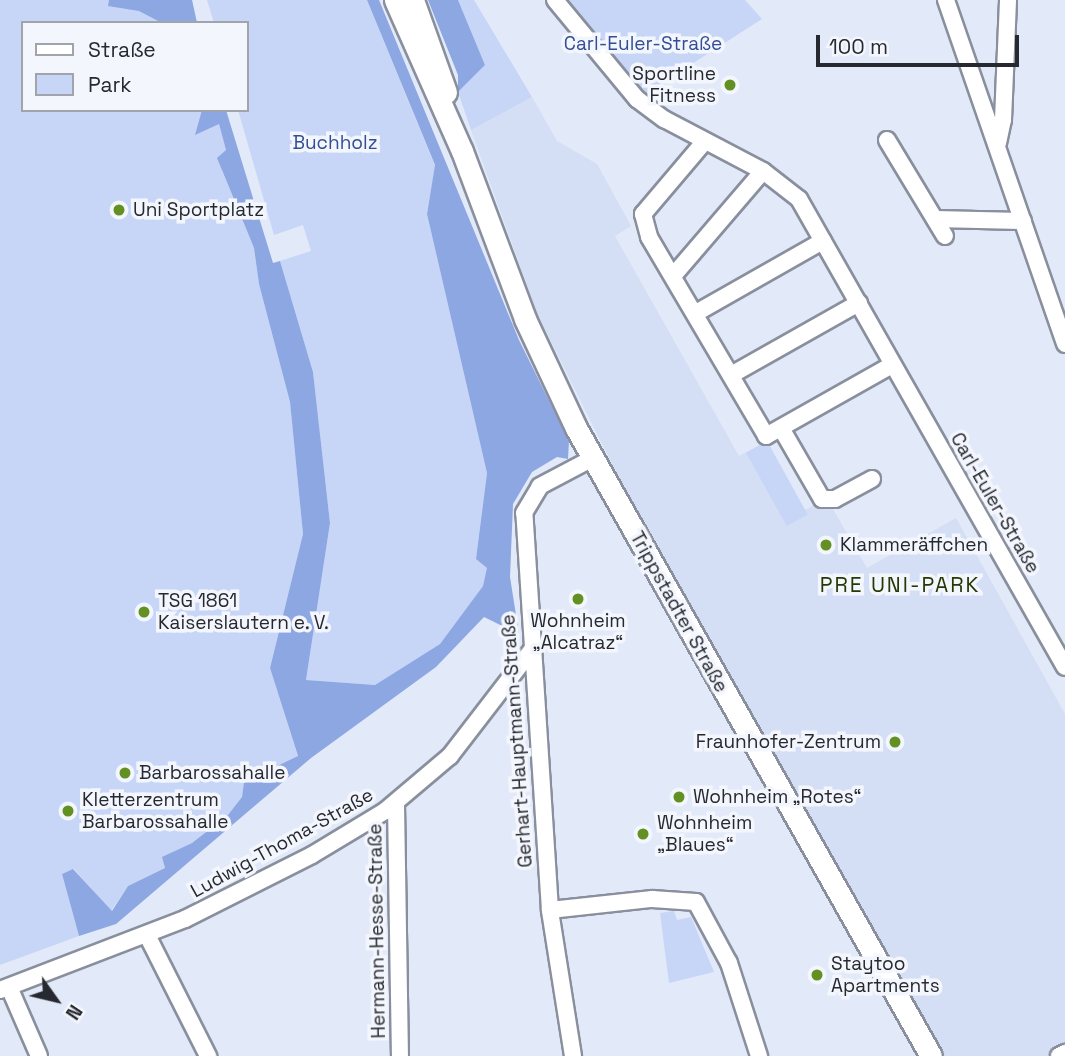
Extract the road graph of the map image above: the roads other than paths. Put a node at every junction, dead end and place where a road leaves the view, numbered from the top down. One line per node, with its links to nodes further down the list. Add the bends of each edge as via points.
1 (396, 0): 9 (main road, Trippstadter Straße)
2 (413, 0): 9 (main road, Trippstadter Straße, via 455,118)
3 (555, 0): 7 (street, Carl-Euler-Straße, via 636,99)
4 (946, 0): 8 (street)
5 (1008, 0): 8 (street)
6 (887, 140): 11 (street)
7 (705, 141): 10 (street, Carl-Euler-Straße); 15 (street, via 643,214 649,237)
8 (998, 143): 12 (street)
9 (462, 151): 22 (main road, Trippstadter Straße, via 526,318)
10 (763, 171): 14 (street, Carl-Euler-Straße, via 799,199); 15 (street)
11 (935, 219): 12 (street); 13 (street)
12 (1023, 221): 18 (street)
13 (945, 236)
14 (823, 241): 16 (street, Carl-Euler-Straße); 17 (street)
15 (673, 276): 17 (street)
16 (859, 303): 19 (street, Carl-Euler-Straße); 20 (street)
17 (696, 313): 20 (street)
18 (1065, 344)
19 (892, 365): 21 (street); 25 (street, Carl-Euler-Straße)
20 (731, 375): 21 (street, via 766,436)
21 (782, 428): 23 (street, via 822,499 835,499)
22 (593, 457): 24 (street, Gerhart-Hauptmann-Straße, via 540,486 524,513); 36 (main road, Trippstadter Straße)
23 (872, 480)
24 (531, 651): 26 (street, Ludwig-Thoma-Straße, via 450,756); 27 (street, Gerhart-Hauptmann-Straße)
25 (1065, 667)
26 (396, 804): 28 (street, Ludwig-Thoma-Straße, via 312,855); 33 (street, Hermann-Hesse-Straße)
27 (550, 910): 34 (street, Gerhart-Hauptmann-Straße); 35 (street, via 652,899 696,902 729,962)
28 (147, 935): 29 (street, Ludwig-Thoma-Straße); 32 (street)
29 (4, 988): 31 (street)
30 (1065, 1053): 37 (street)
31 (39, 1056)
32 (208, 1056)
33 (400, 1056)
34 (573, 1056)
35 (759, 1056)
36 (931, 1056)
37 (1059, 1056)

